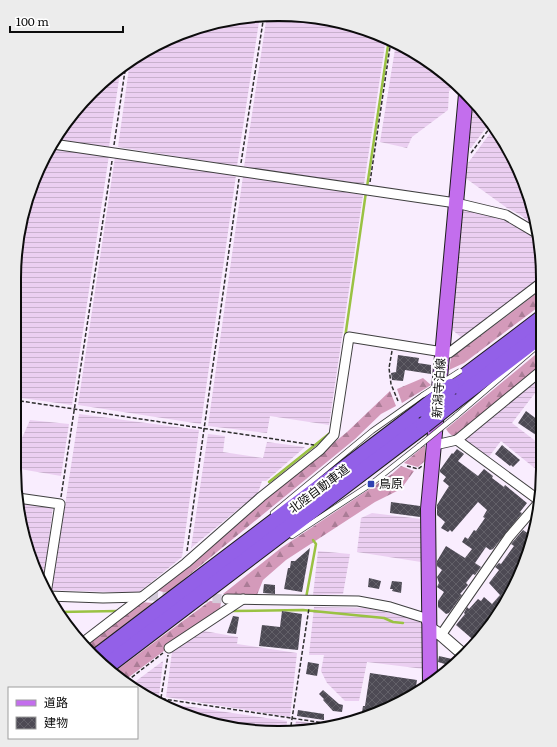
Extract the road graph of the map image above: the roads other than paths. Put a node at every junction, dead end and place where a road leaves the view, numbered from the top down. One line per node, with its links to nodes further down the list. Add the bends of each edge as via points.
1 (465, 101): 3 (main road, 新潟寺泊線)
2 (58, 145): 3 (street)
3 (456, 203): 4 (street, via 506,215); 9 (main road, 新潟寺泊線)
4 (531, 230)
5 (536, 287): 9 (street, via 449,353)
6 (536, 317): 10 (lane)
7 (536, 324): 13 (highway, 北陸自動車道)
8 (536, 343): 13 (highway, 北陸自動車道)
9 (441, 351): 16 (main road, 新潟寺泊線); 27 (street, via 350,337 334,434 320,450)
10 (480, 358)
11 (467, 367): 14 (lane, bridge)
12 (536, 375): 15 (street)
13 (453, 402): 14 (highway, 北陸自動車道, bridge); 22 (lane, bridge, via 419,446 371,484)
14 (423, 409): 20 (lane, via 401,408); 25 (highway, 北陸自動車道); 32 (highway, 北陸自動車道)
15 (457, 440): 16 (street); 17 (street)
16 (434, 445): 30 (main road, 新潟寺泊線, via 428,509)
17 (534, 497)
18 (23, 499): 24 (street, via 60,504)
19 (533, 510): 30 (street)
20 (266, 519)
21 (251, 532): 25 (lane)
22 (286, 540)
23 (243, 570): 32 (lane)
24 (49, 583)
25 (183, 591): 35 (highway, 北陸自動車道)
26 (54, 595): 27 (street, via 103,598)
27 (145, 596): 31 (street)
28 (227, 599): 29 (street)
29 (243, 599): 30 (street, via 358,601 390,607 425,618); 33 (street)
30 (436, 631): 34 (street); 37 (main road, 新潟寺泊線)
31 (86, 640)
32 (139, 642): 36 (highway, 北陸自動車道)
33 (170, 648)
34 (460, 652)
35 (100, 654)
36 (111, 663)
37 (431, 676)

